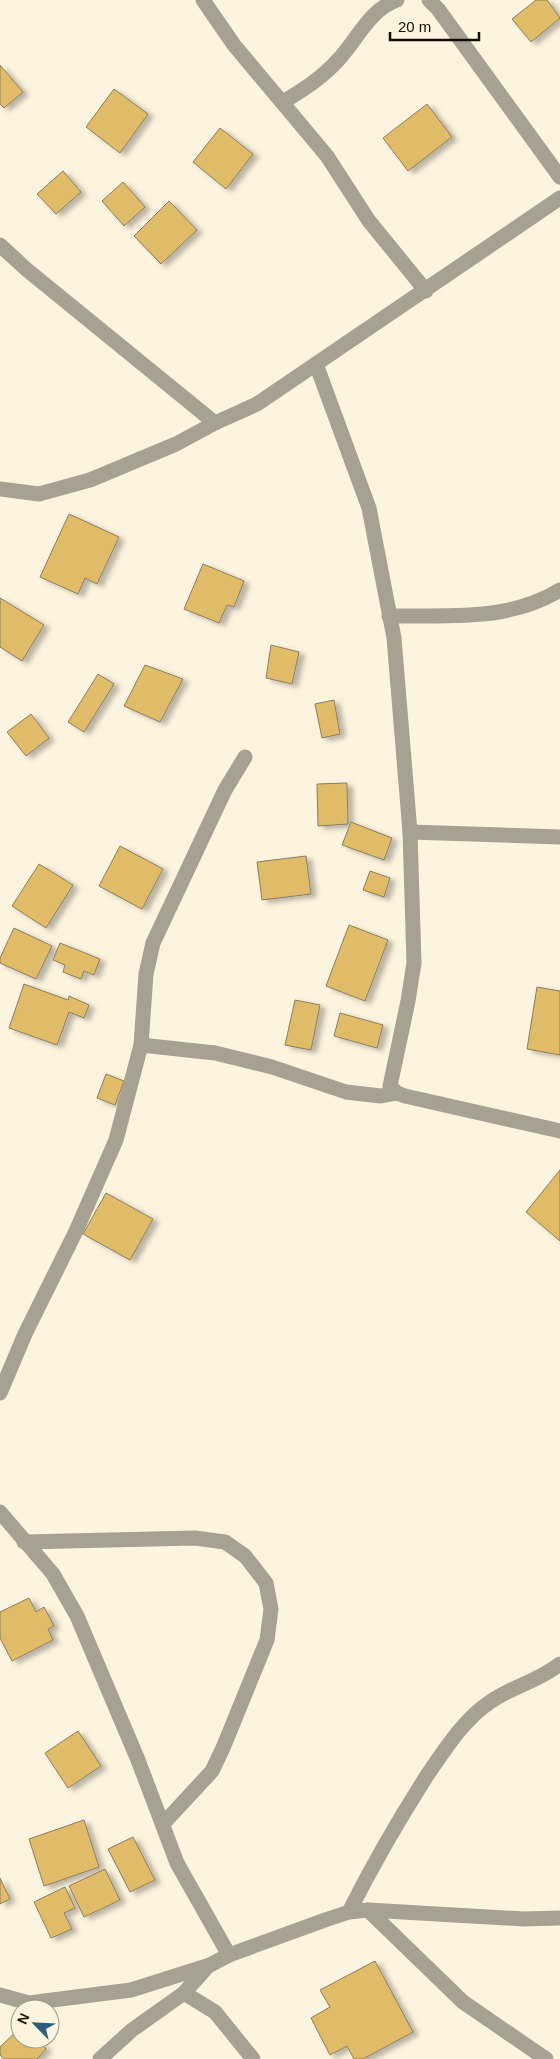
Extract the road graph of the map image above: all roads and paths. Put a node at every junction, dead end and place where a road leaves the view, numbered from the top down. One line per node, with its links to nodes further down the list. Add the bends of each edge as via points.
1 (203, 0): 4 (street, via 234,45)
2 (396, 0): 4 (street, via 375,13 339,60 317,81)
3 (429, 0): 5 (street)
4 (283, 102): 8 (street, via 327,156 369,221)
5 (560, 177)
6 (560, 198): 8 (street)
7 (0, 245): 10 (street)
8 (426, 291): 9 (street)
9 (316, 364): 10 (street, via 257,404); 13 (street, via 369,508)
10 (215, 423): 11 (street, via 176,444 90,480 39,494)
11 (0, 489)
12 (560, 590): 13 (street, via 512,611)
13 (390, 616): 15 (street)
14 (245, 757): 17 (street, via 225,790 153,943 146,974)
15 (410, 832): 16 (street); 18 (street, via 414,963 390,1081 390,1086)
16 (560, 837)
17 (141, 1045): 18 (street, via 215,1053 272,1067 346,1092 380,1096); 20 (street, via 116,1140)
18 (397, 1093): 19 (street)
19 (560, 1131)
20 (0, 1393)
21 (0, 1512): 22 (street)
22 (24, 1542): 24 (street, via 53,1574 77,1616); 24 (street, via 195,1538 225,1542 245,1556 266,1583 271,1609 267,1640 230,1731 212,1771)
23 (560, 1664): 26 (street, via 543,1677 489,1702 452,1738 405,1810)
24 (163, 1824): 28 (street, via 177,1863)
25 (368, 1910): 26 (street); 27 (street); 34 (street, via 463,2002)
26 (349, 1912): 28 (street)
27 (560, 1918)
28 (229, 1955): 29 (street)
29 (208, 1966): 30 (street); 31 (street, via 131,1990 29,2003)
30 (184, 1993): 32 (street, via 132,2030); 33 (street, via 215,2012)
31 (0, 1994)
32 (100, 2059)
33 (253, 2059)
34 (546, 2059)

